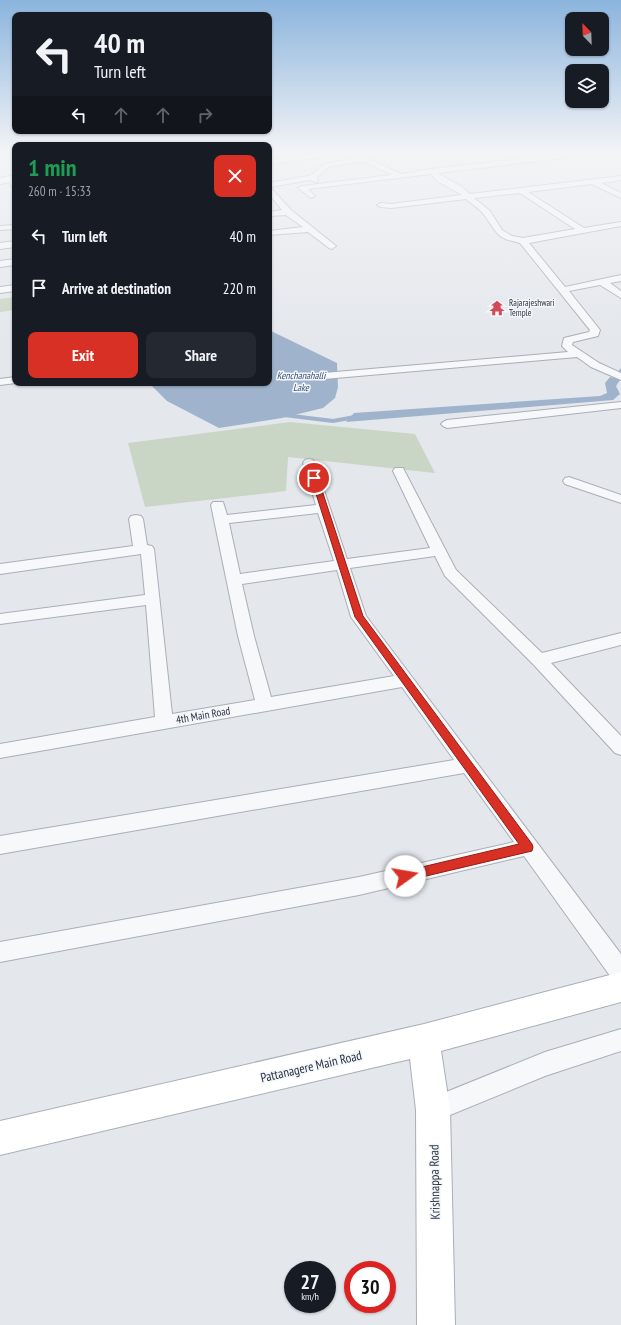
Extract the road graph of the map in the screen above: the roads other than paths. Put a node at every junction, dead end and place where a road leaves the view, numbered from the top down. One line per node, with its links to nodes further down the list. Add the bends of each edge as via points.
1 (293, 216): 7 (street)
2 (488, 216): 10 (street, via 499,232)
3 (560, 216): 8 (street)
4 (621, 224): 8 (street)
5 (12, 227): 6 (street)
6 (0, 228)
7 (310, 229): 9 (street); 13 (street)
8 (583, 231): 10 (street)
9 (272, 233)
10 (522, 242): 20 (street)
11 (12, 244): 12 (street)
12 (0, 246)
13 (332, 246)
14 (12, 262): 15 (street)
15 (0, 264)
16 (621, 278): 17 (street)
17 (602, 282): 20 (street); 21 (street)
18 (12, 288): 19 (street)
19 (0, 290)
20 (562, 290): 22 (street, via 595,330 591,336 568,340 567,346)
21 (621, 295)
22 (577, 354): 25 (street); 28 (street)
23 (422, 355): 25 (street)
24 (390, 358): 26 (street)
25 (429, 368): 26 (street)
26 (396, 371): 27 (street)
27 (324, 376)
28 (619, 376)
29 (12, 380): 30 (street)
30 (0, 382)
31 (621, 405): 32 (street)
32 (447, 424)
33 (309, 463): 38 (street)
34 (399, 471): 42 (street)
35 (569, 481): 36 (street)
36 (621, 499)
37 (218, 505): 40 (street)
38 (324, 508): 40 (street); 43 (street)
39 (136, 520): 41 (street)
40 (221, 520): 45 (street)
41 (141, 550): 44 (street); 46 (street, via 147,549)
42 (439, 551): 43 (street); 49 (street, via 450,573)
43 (342, 565): 45 (street); 50 (street, via 359,617)
44 (0, 569)
45 (234, 580): 51 (street)
46 (152, 599): 47 (street); 52 (street)
47 (0, 619)
48 (621, 638): 49 (street)
49 (539, 660): 53 (street)
50 (406, 680): 51 (street, 4th Main Road); 55 (street)
51 (264, 704): 52 (street, 4th Main Road)
52 (164, 722): 54 (street, 4th Main Road)
53 (621, 748)
54 (0, 751)
55 (468, 765): 56 (street); 57 (street)
56 (0, 845)
57 (528, 847): 58 (street, via 359,886); 59 (street)
58 (0, 952)
59 (621, 972)
60 (621, 987): 61 (street, Pattanagere Main Road)
61 (424, 1040): 63 (street, Krishnappa Road); 64 (street, Pattanagere Main Road)
62 (621, 1040): 63 (street, via 545,1064)
63 (433, 1110): 65 (street, Krishnappa Road)
64 (0, 1138)
65 (436, 1325)

